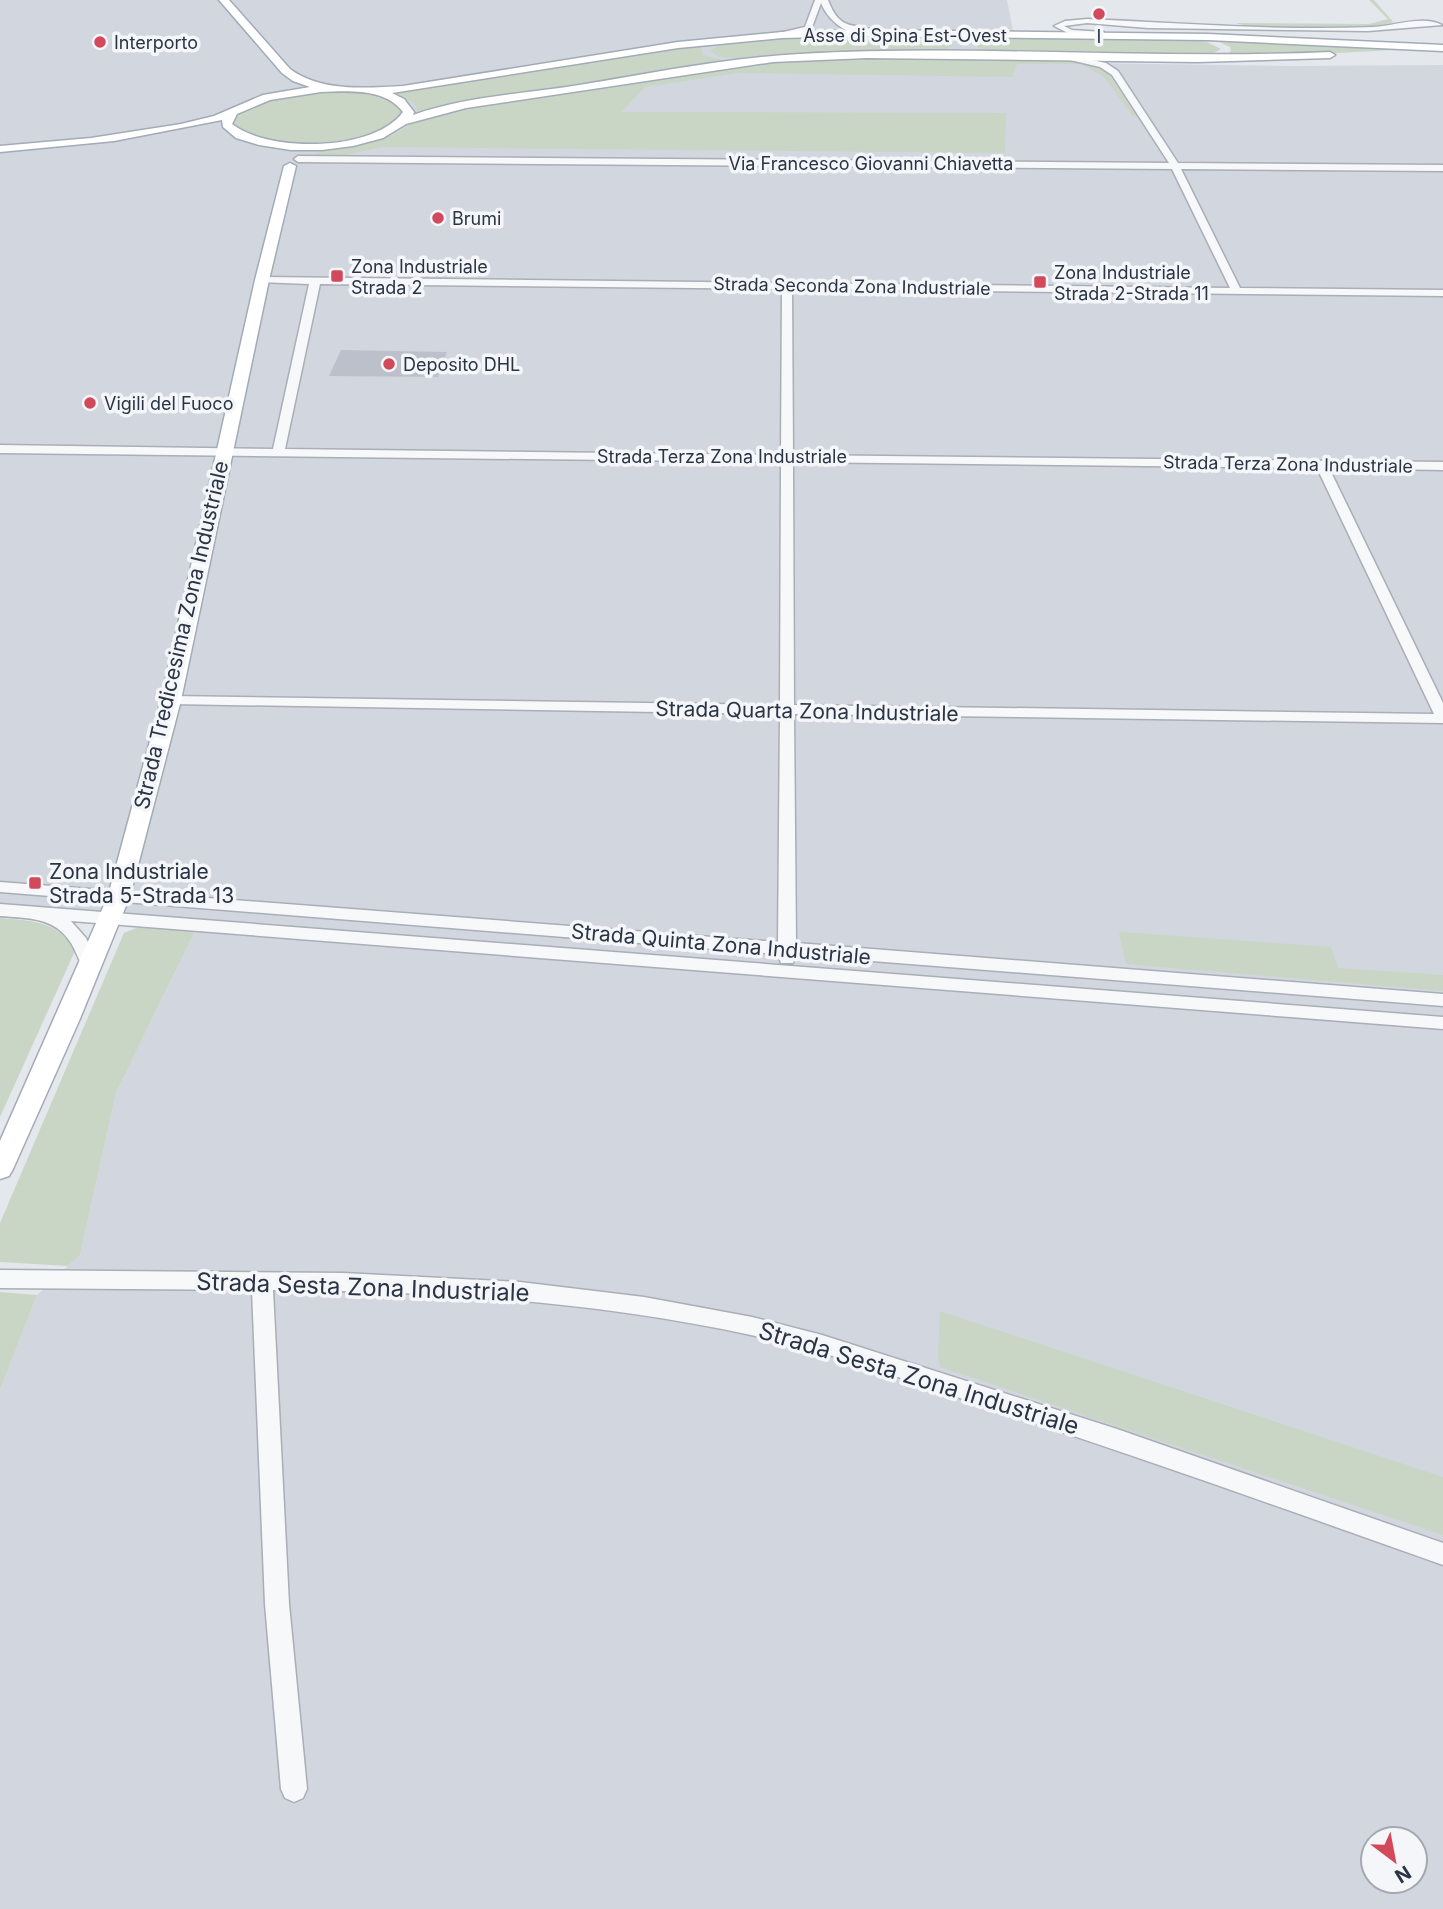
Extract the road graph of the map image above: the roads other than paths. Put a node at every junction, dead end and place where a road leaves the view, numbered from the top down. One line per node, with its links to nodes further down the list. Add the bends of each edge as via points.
1 (224, 0): 11 (main road)
2 (822, 0): 5 (street, via 828,14 842,26); 6 (street, via 808,28)
3 (1443, 17): 4 (street, via 1431,21)
4 (1441, 27): 7 (street, via 1419,23 1379,29 1267,29 1075,21 1058,26 1082,33)
5 (889, 33): 6 (main road, Asse di Spina Est-Ovest); 7 (main road, Asse di Spina Est-Ovest)
6 (782, 35): 14 (main road, Asse di Spina Est-Ovest, via 678,45)
7 (1174, 37): 8 (main road, Asse di Spina Est-Ovest)
8 (1443, 50): 10 (main road, Asse di Spina Est-Ovest, via 1258,59)
9 (1073, 58): 10 (main road, Asse di Spina Est-Ovest); 12 (street); 17 (main road, Asse di Spina Est-Ovest, via 762,60)
10 (1141, 58): 12 (street, via 1116,64)
11 (286, 71): 13 (main road); 15 (main road, via 289,83)
12 (1115, 73): 24 (street)
13 (326, 89): 14 (main road); 15 (main road)
14 (371, 91): 17 (main road, via 404,104 408,112)
15 (271, 95): 16 (main road)
16 (233, 112): 18 (main road); 19 (main road, via 227,125)
17 (404, 121): 21 (main road, via 377,136)
18 (154, 132): 19 (main road, via 206,130); 22 (main road)
19 (238, 136): 20 (main road)
20 (267, 144): 21 (main road); 23 (main road)
21 (331, 145): 23 (main road, via 305,153)
22 (0, 149)
23 (294, 162): 24 (street, Via Francesco Giovanni Chiavetta); 26 (main road, Strada Tredicesima Zona Industriale)
24 (1175, 166): 25 (street, Via Francesco Giovanni Chiavetta); 29 (street)
25 (1443, 168)
26 (261, 280): 27 (street, Strada Seconda Zona Industriale); 33 (main road, Strada Tredicesima Zona Industriale)
27 (316, 281): 28 (street, Strada Seconda Zona Industriale); 32 (street)
28 (787, 285): 29 (street, Strada Seconda Zona Industriale); 36 (street)
29 (1236, 290): 30 (street, Strada Seconda Zona Industriale)
30 (1443, 293)
31 (0, 449): 33 (street, Strada Terza Zona Industriale)
32 (278, 452): 33 (street, Strada Terza Zona Industriale); 35 (street, Strada Terza Zona Industriale)
33 (223, 457): 34 (street, Strada Terza Zona Industriale); 35 (street, Strada Terza Zona Industriale); 41 (main road, Strada Tredicesima Zona Industriale)
34 (0, 459)
35 (417, 459): 36 (street, Strada Terza Zona Industriale)
36 (787, 462): 38 (street, Strada Terza Zona Industriale); 42 (street)
37 (1443, 466): 39 (street, Strada Terza Zona Industriale)
38 (1323, 470): 39 (street, Strada Terza Zona Industriale); 43 (street)
39 (1396, 470): 40 (street, Strada Terza Zona Industriale)
40 (1443, 476)
41 (171, 700): 42 (street, Strada Quarta Zona Industriale); 45 (main road, Strada Tredicesima Zona Industriale)
42 (787, 711): 43 (street, Strada Quarta Zona Industriale); 48 (street)
43 (1443, 718)
44 (0, 887): 45 (street, Strada Quinta Zona Industriale)
45 (115, 906): 47 (street, Strada Quinta Zona Industriale); 48 (street, Strada Quinta Zona Industriale); 50 (main road, Strada Tredicesima Zona Industriale); 51 (street, Strada Quinta Zona Industriale)
46 (0, 910): 47 (street, Strada Quinta Zona Industriale)
47 (35, 912): 50 (street, via 67,926)
48 (787, 949): 49 (street, Strada Quinta Zona Industriale); 51 (street)
49 (916, 959): 52 (street); 53 (street, Strada Quinta Zona Industriale)
50 (90, 965): 55 (main road, Strada Tredicesima Zona Industriale)
51 (787, 973): 52 (street, Strada Quinta Zona Industriale)
52 (915, 982): 54 (street, Strada Quinta Zona Industriale)
53 (1443, 1000)
54 (1443, 1023)
55 (0, 1169)
56 (0, 1279): 57 (street, Strada Sesta Zona Industriale)
57 (262, 1281): 58 (street, Strada Sesta Zona Industriale, via 520,1291 644,1306 752,1326 822,1344 1117,1439); 59 (street, via 277,1604)
58 (1443, 1553)
59 (294, 1788)

